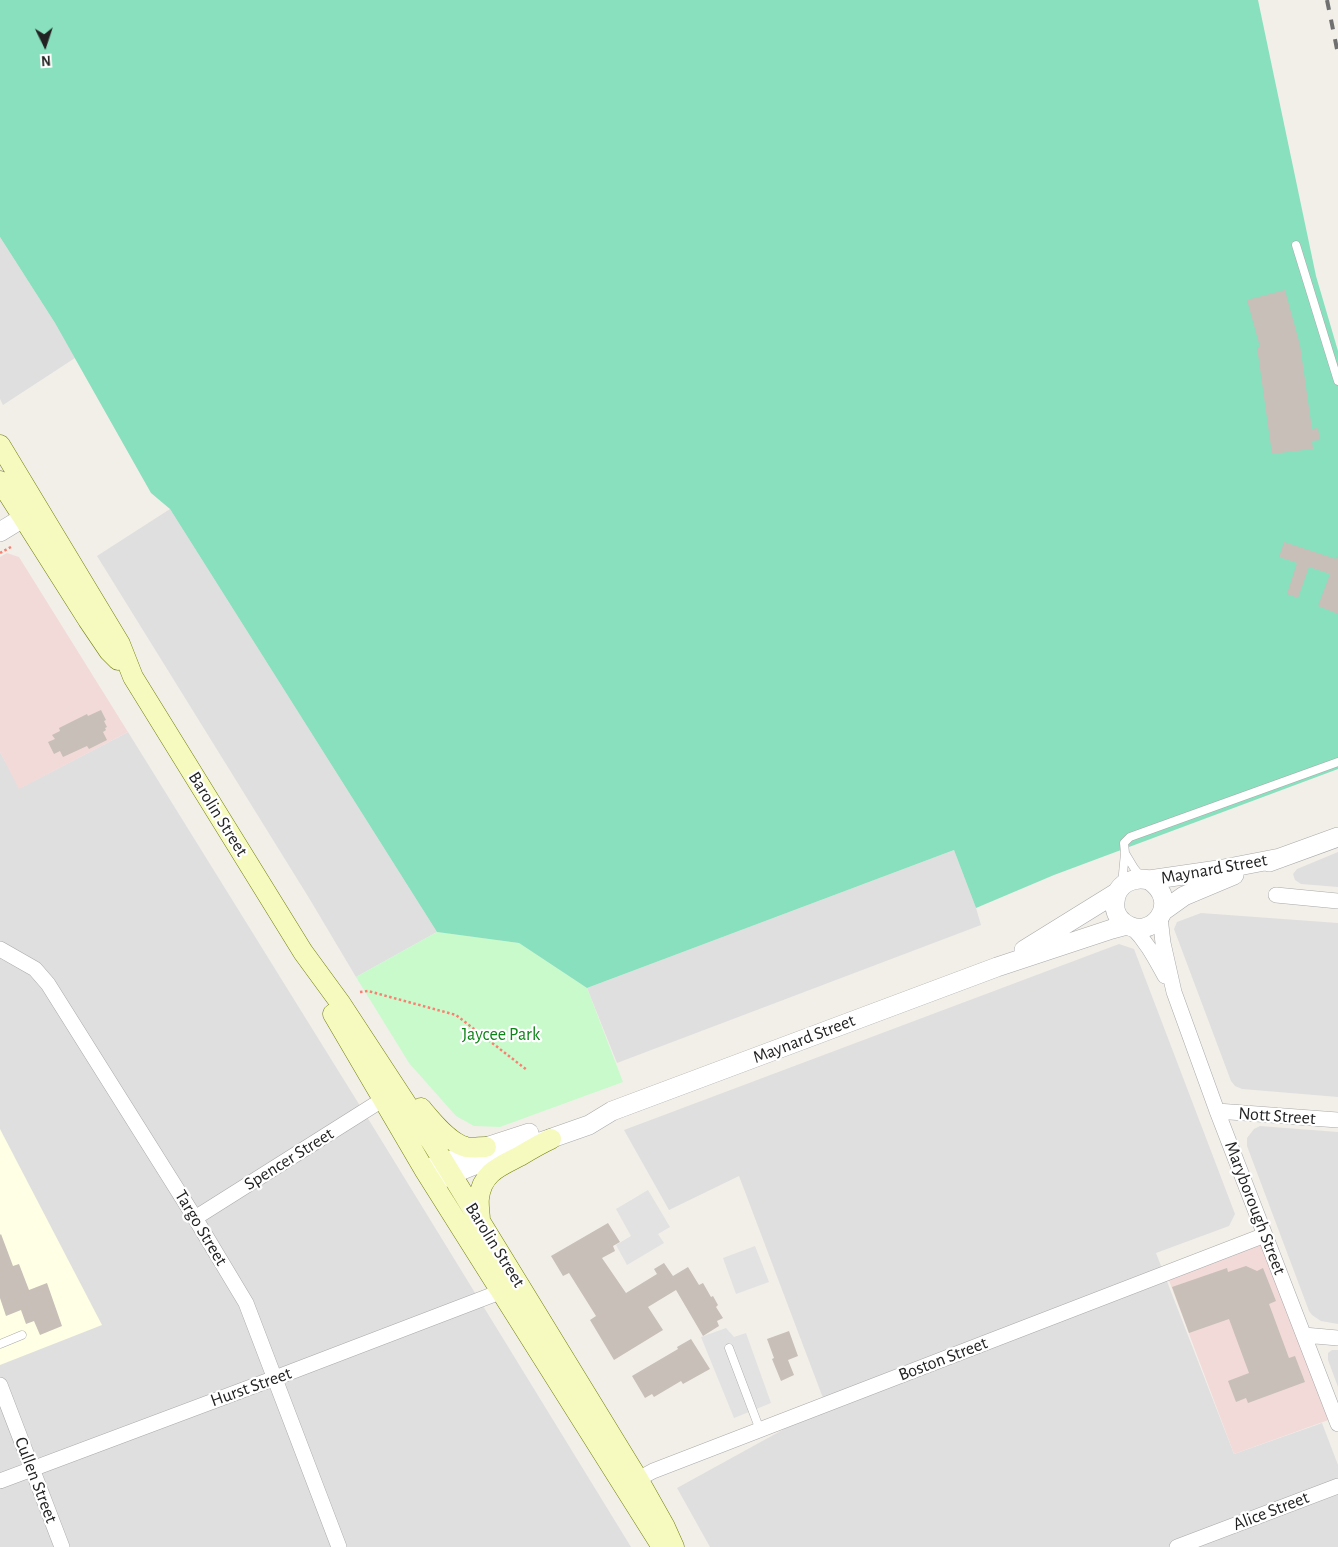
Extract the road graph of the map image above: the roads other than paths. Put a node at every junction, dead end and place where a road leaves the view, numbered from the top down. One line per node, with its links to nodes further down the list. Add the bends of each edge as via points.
1 (1296, 245): 2 (lane)
2 (1338, 381)
3 (0, 445): 5 (main road, Barolin Street)
4 (0, 481): 5 (main road, Barolin Street)
5 (31, 513): 6 (street); 18 (main road, Barolin Street, via 109,651 133,676)
6 (0, 532)
7 (1338, 762): 9 (lane, via 1130,836 1124,843)
8 (1338, 837): 10 (street, Maynard Street)
9 (1125, 853): 11 (lane); 12 (lane)
10 (1280, 858): 11 (street, Maynard Street); 15 (street, Maynard Street, via 1184,896)
11 (1146, 880): 12 (street, via 1131,880); 15 (street, via 1162,893)
12 (1119, 890): 16 (street, via 1114,902 1116,911 1120,920); 19 (street, Maynard Street)
13 (1276, 895): 14 (street)
14 (1338, 901)
15 (1161, 914): 16 (street, via 1148,927); 20 (street, Maryborough Street, via 1163,943)
16 (1130, 926): 19 (street, Maynard Street); 20 (street, Maryborough Street, via 1143,937)
17 (0, 949): 30 (street, Targo Street, via 35,969 48,984)
18 (303, 952): 21 (main road, Barolin Street); 22 (main road, Barolin Street, via 331,1011)
19 (997, 967): 23 (street, Maynard Street)
20 (1174, 992): 24 (street, Maryborough Street)
21 (360, 1032): 27 (main road, via 436,1126 458,1144); 28 (main road, Barolin Street)
22 (382, 1100): 29 (main road, Barolin Street); 30 (street, Spencer Street)
23 (612, 1111): 26 (street, Maynard Street, via 589,1125); 27 (street, Maynard Street, via 585,1114)
24 (1217, 1111): 25 (street, Nott Street); 32 (street, Maryborough Street)
25 (1338, 1120)
26 (550, 1138): 28 (street, Maynard Street); 31 (main road, via 501,1164 489,1176 479,1198)
27 (486, 1147): 28 (street, Maynard Street)
28 (448, 1169): 29 (street, Maynard Street); 31 (main road, Barolin Street)
29 (428, 1176): 33 (main road, Barolin Street)
30 (195, 1218): 39 (street, Targo Street, via 246,1303)
31 (480, 1222): 45 (main road, Barolin Street)
32 (1265, 1235): 35 (street, Maryborough Street); 42 (street, Boston Street)
33 (500, 1292): 39 (street, Hurst Street); 45 (main road, Barolin Street)
34 (22, 1335): 37 (lane)
35 (1304, 1335): 36 (street); 41 (street, Maryborough Street)
36 (1338, 1338)
37 (0, 1344)
38 (729, 1348): 42 (lane)
39 (275, 1378): 43 (street, Hurst Street); 48 (street, Targo Street)
40 (0, 1385): 43 (street, Cullen Street)
41 (1338, 1424)
42 (760, 1430): 45 (street, Boston Street)
43 (32, 1469): 44 (street, Hurst Street); 47 (street, Cullen Street)
44 (0, 1481)
45 (630, 1483): 49 (main road, Barolin Street); 50 (main road, Barolin Street, via 665,1526)
46 (1338, 1486): 51 (street, Alice Street)
47 (62, 1547)
48 (339, 1547)
49 (662, 1547)
50 (674, 1547)
51 (1177, 1547)

